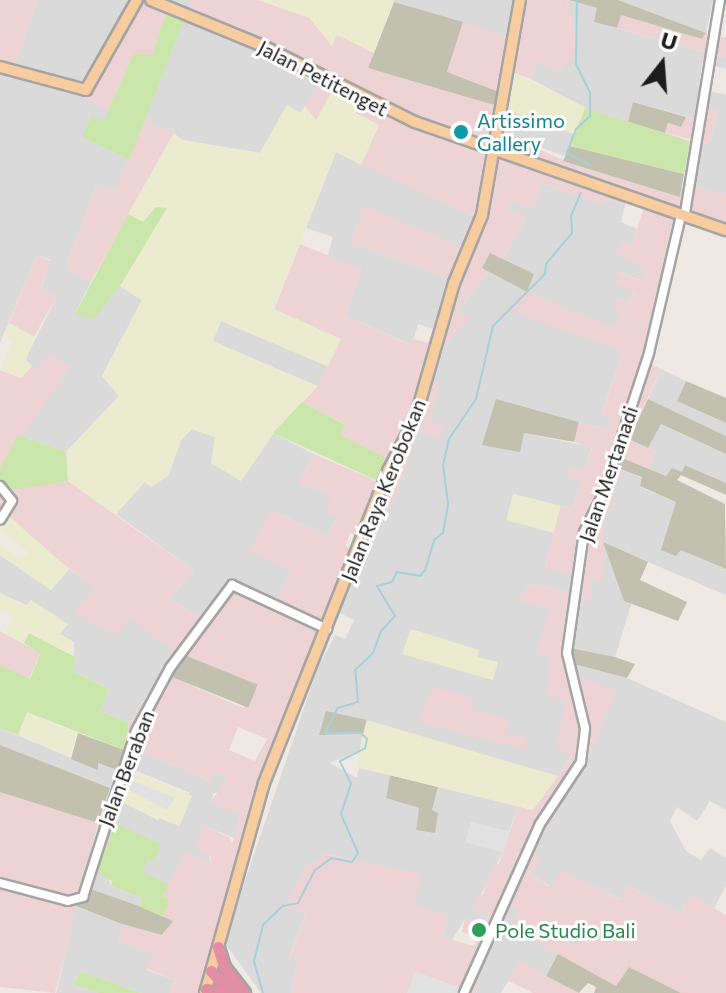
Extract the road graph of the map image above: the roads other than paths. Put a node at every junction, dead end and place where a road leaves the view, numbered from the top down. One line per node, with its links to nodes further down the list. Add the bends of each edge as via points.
1 (137, 0): 5 (main road, via 86,90)
2 (151, 0): 7 (main road, Jalan Petitenget, via 277,52 392,113)
3 (520, 0): 6 (main road, Jalan Raya Kerobokan)
4 (720, 0): 9 (street, Jalan Mertanadi)
5 (0, 67)
6 (498, 139): 7 (main road, via 492,147); 8 (main road, Jalan Raya Kerobokan)
7 (480, 146): 8 (main road, Jalan Petitenget)
8 (496, 152): 9 (main road, Jalan Petitenget); 13 (main road, Jalan Raya Kerobokan, via 485,206 454,283 418,410 388,471)
9 (683, 214): 10 (main road, Jalan Petitenget); 20 (street, Jalan Mertanadi, via 649,353 582,544 567,653 585,728 581,762 534,837)
10 (726, 232)
11 (0, 486): 12 (street, via 12,501)
12 (0, 520)
13 (327, 629): 14 (street, Jalan Beraban, via 232,585 170,668 136,731 83,897 68,901); 15 (main road, Jalan Raya Kerobokan, via 264,783)
14 (0, 883)
15 (218, 947): 16 (main road, Jalan Raya Kerobokan); 19 (highway, via 221,963)
16 (212, 967): 17 (main road, Jalan Raya Kerobokan); 18 (highway); 19 (highway)
17 (206, 991): 18 (highway)
18 (231, 993)
19 (244, 993)
20 (464, 993)

